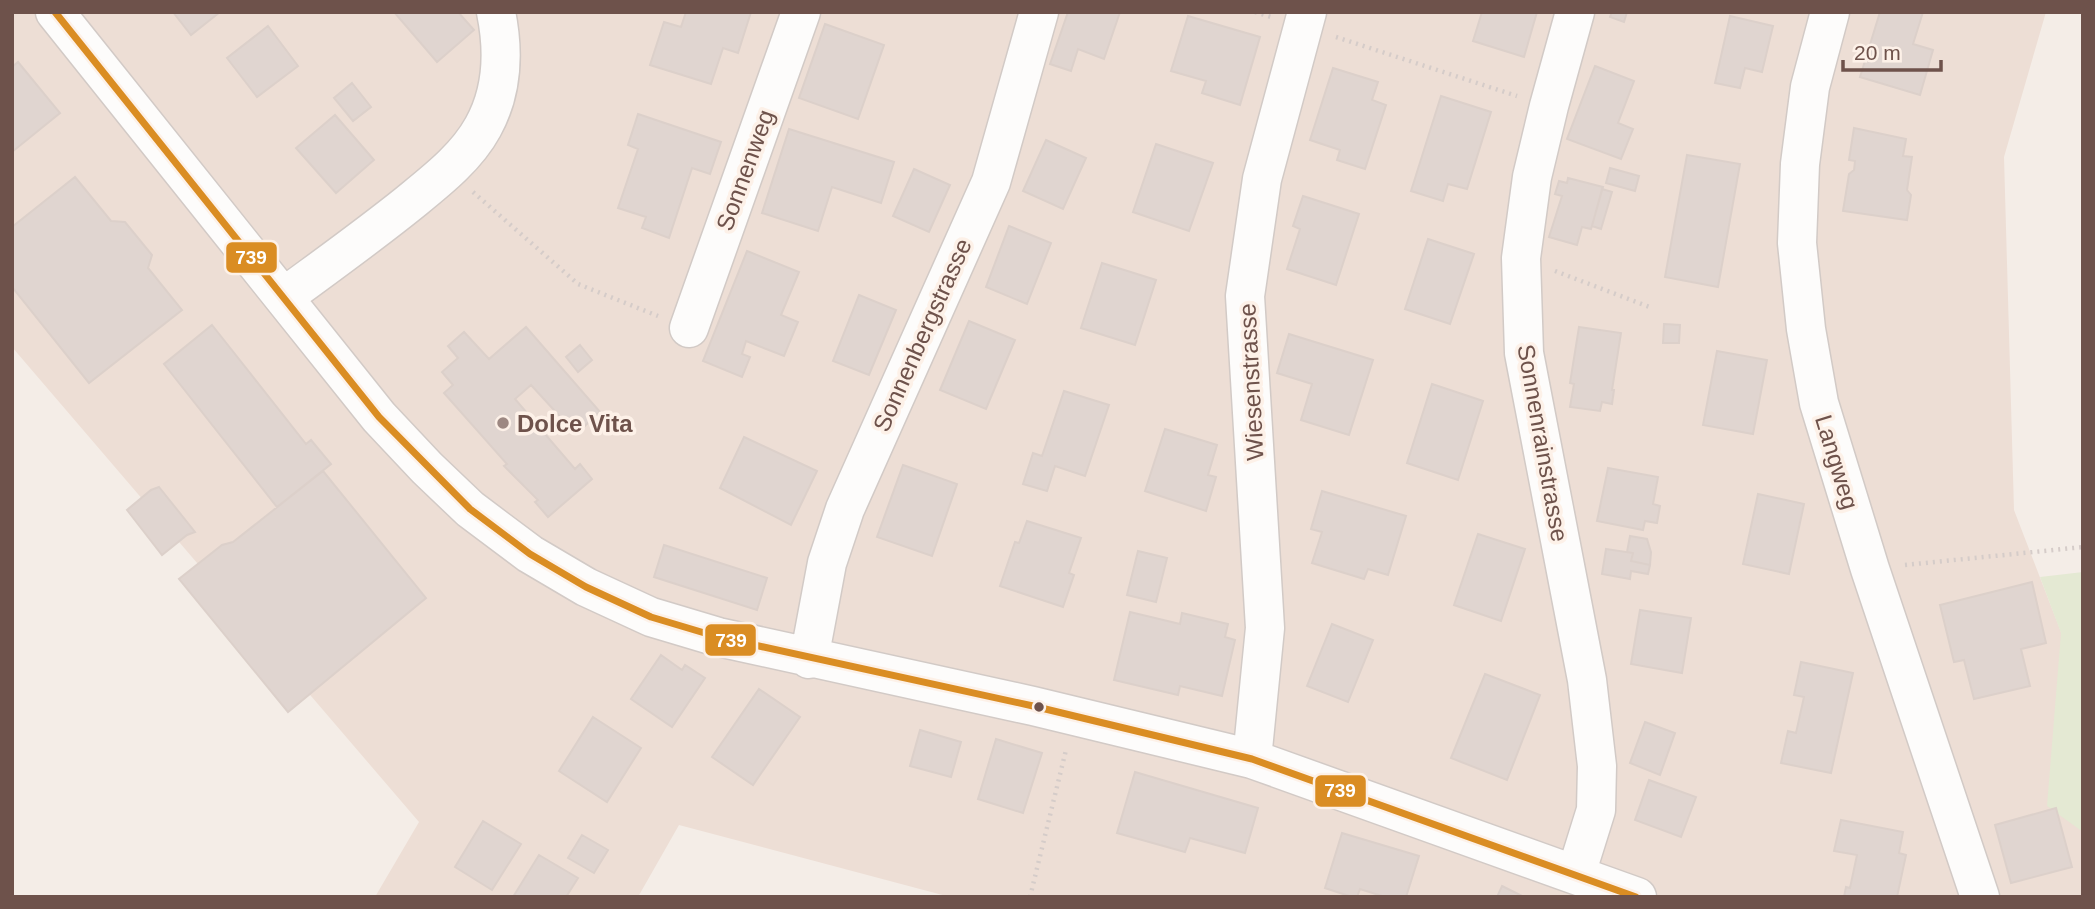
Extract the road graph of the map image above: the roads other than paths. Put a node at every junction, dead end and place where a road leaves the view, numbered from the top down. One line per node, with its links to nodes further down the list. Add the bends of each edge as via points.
1 (55, 12): 8 (street)
2 (496, 12): 8 (street, via 502,39 501,80 483,127 450,170)
3 (801, 12): 9 (street, Sonnenweg)
4 (1039, 12): 10 (street, Sonnenbergstrasse, via 991,182 845,509 827,563)
5 (1575, 12): 12 (street, Sonnenrainstrasse, via 1532,177 1521,258 1524,354 1587,680 1597,766 1596,810)
6 (1830, 12): 14 (street, Langweg, via 1810,87 1800,164 1797,243 1806,328 1819,403)
7 (1304, 19): 11 (street, Wiesenstrasse, via 1262,179 1245,296 1265,628)
8 (284, 297): 10 (street, via 379,417 427,468 530,554 651,617)
9 (689, 328)
10 (809, 659): 11 (street, via 1074,715)
11 (1252, 759): 12 (street)
12 (1576, 874): 13 (street)
13 (1637, 897)
14 (1980, 897)

